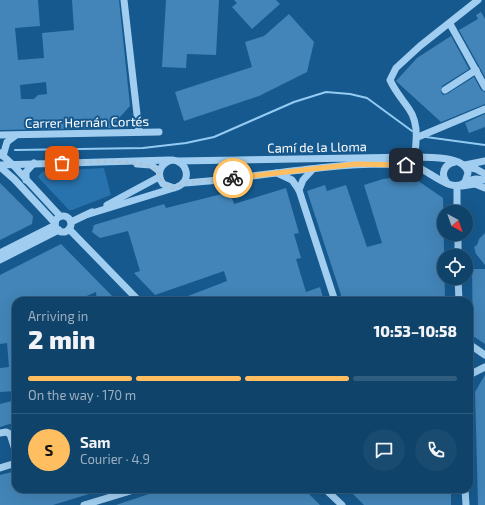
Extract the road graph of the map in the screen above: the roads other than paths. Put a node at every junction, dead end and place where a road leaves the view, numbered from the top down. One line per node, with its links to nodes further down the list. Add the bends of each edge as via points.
1 (124, 0): 8 (street)
2 (478, 0): 3 (street)
3 (450, 24): 4 (street); 12 (street, via 396,68 390,80 410,110)
4 (476, 70): 5 (street); 6 (street)
5 (485, 87)
6 (445, 90)
7 (485, 109): 12 (street)
8 (139, 132): 9 (street, Carrer Hernán Cortés); 11 (street, Carrer Hernán Cortés)
9 (159, 132)
10 (0, 135): 11 (street, Carrer Hernán Cortés)
11 (15, 136): 13 (street, Carrer Hernán Cortés, via 7,142)
12 (418, 137): 14 (street)
13 (2, 155): 21 (street)
14 (414, 157): 16 (street, Camí de la Lloma); 17 (street, Camí de la Lloma)
15 (169, 160): 16 (street); 19 (street); 26 (street, via 163,164)
16 (178, 161): 30 (street, via 185,166 187,175)
17 (456, 161): 23 (street); 31 (street, via 449,163 444,169 443,177)
18 (485, 161): 23 (street)
19 (111, 162): 20 (street); 26 (street, via 151,165)
20 (34, 163): 21 (street); 28 (street, via 26,172)
21 (13, 165): 22 (street); 28 (street)
22 (0, 166): 39 (street)
23 (466, 166): 27 (street); 31 (street, via 468,176)
24 (313, 169): 25 (street, Camí de la Lloma); 31 (street, Camí de la Lloma, via 356,164 416,166); 34 (street)
25 (276, 173): 30 (street, Camí de la Lloma); 34 (street, via 292,180)
26 (159, 174): 32 (street, via 163,184); 36 (street, via 153,182)
27 (485, 174)
28 (26, 180): 37 (street)
29 (485, 180): 31 (street, via 476,179)
30 (184, 183): 32 (street)
31 (456, 185): 33 (street, Camí de la Lloma, via 475,184); 35 (street)
32 (174, 188): 36 (street)
33 (485, 188)
34 (299, 190): 45 (street)
35 (457, 205)
36 (89, 214): 38 (street)
37 (60, 216): 38 (street, via 68,217); 39 (street)
38 (71, 222): 40 (street)
39 (56, 226): 40 (street, via 64,232); 41 (street); 42 (street)
40 (69, 229): 44 (street)
41 (0, 253)
42 (0, 260)
43 (458, 285): 46 (street)
44 (136, 297)
45 (334, 297)
46 (459, 297)
47 (473, 347): 48 (street)
48 (485, 355)
49 (485, 368): 50 (street)
50 (473, 373)
51 (0, 433): 52 (street, via 10,434)
52 (12, 440)
53 (12, 464): 54 (street)
54 (0, 468)
55 (124, 493): 58 (street)
56 (329, 493): 59 (street)
57 (465, 493): 60 (street)
58 (84, 505)
59 (342, 505)
60 (466, 505)

